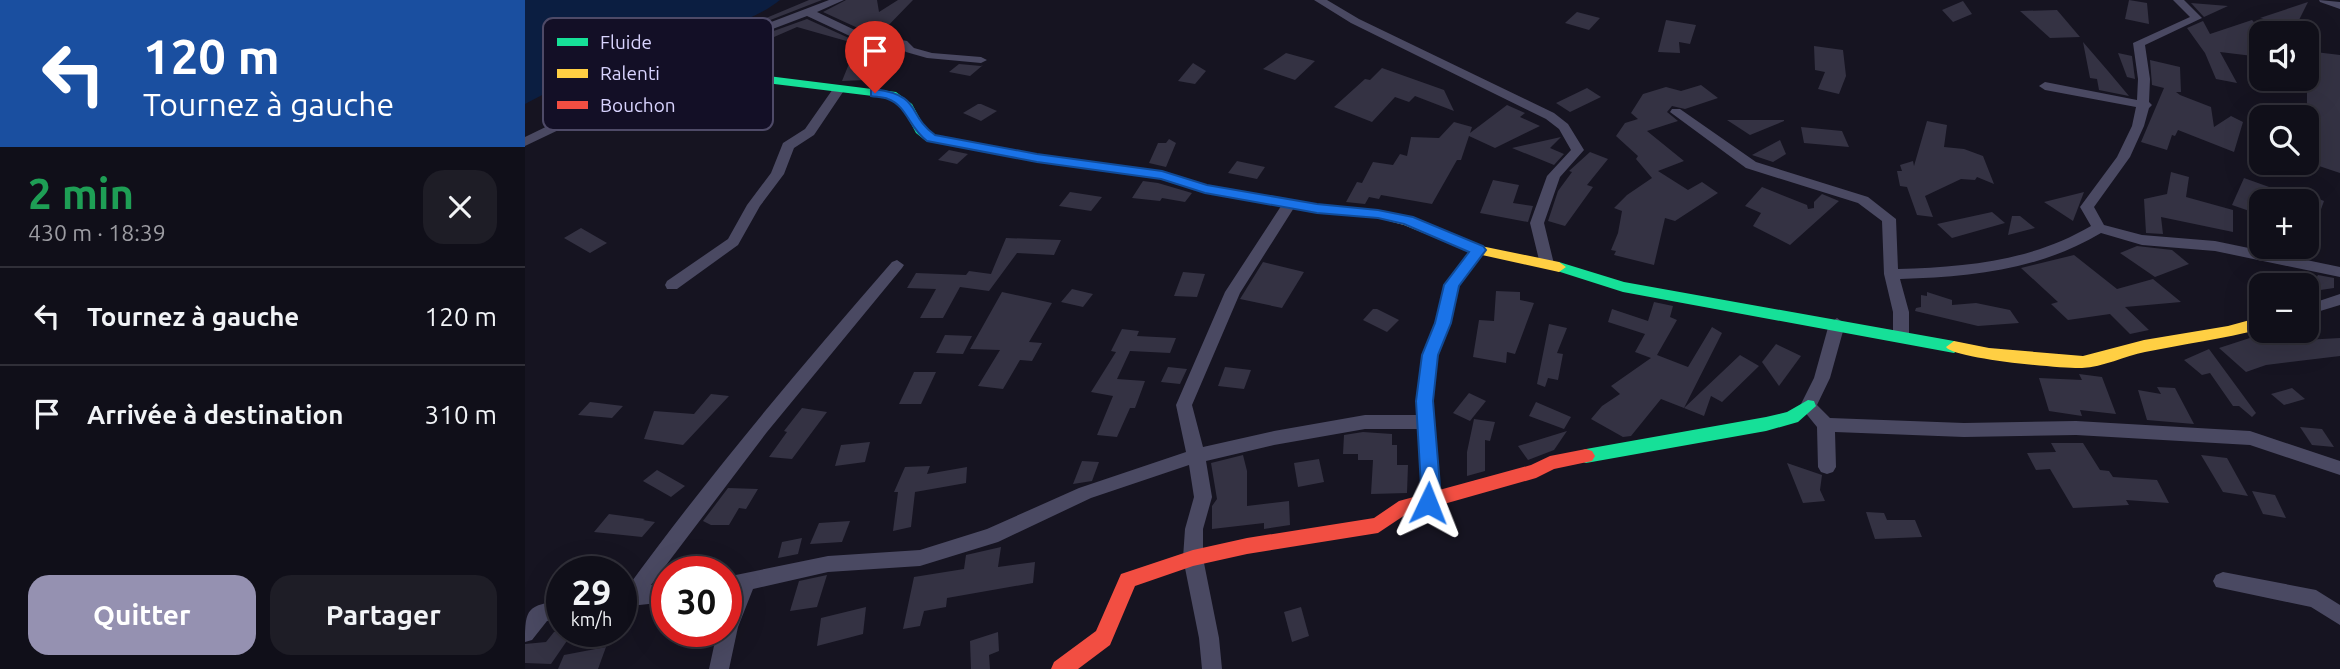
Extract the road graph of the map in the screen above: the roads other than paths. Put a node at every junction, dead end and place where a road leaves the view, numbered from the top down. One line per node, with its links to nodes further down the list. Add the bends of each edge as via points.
1 (839, 0): 6 (street)
2 (1319, 0): 19 (street, via 1564,127 1578,150 1554,176 1537,223)
3 (2178, 0): 12 (street, via 2197,18 2139,43)
4 (2324, 0): 5 (street)
5 (2340, 6)
6 (808, 12): 7 (street); 8 (street, via 856,35 902,43 931,56)
7 (773, 25)
8 (981, 60)
9 (773, 80): 11 (street)
10 (2045, 86): 12 (street)
11 (839, 89): 16 (street, via 892,95 908,107 920,130 931,138 1162,175 1205,189); 23 (street, via 810,132 788,146 777,174 733,242)
12 (2145, 105): 17 (street, via 2127,149 2087,207)
13 (1675, 112): 22 (street, via 1751,165 1863,200 1889,219)
14 (550, 130): 15 (street)
15 (525, 142)
16 (1290, 203): 18 (street, via 1408,220); 32 (street, via 1233,292 1184,405)
17 (2099, 228): 21 (street, via 2142,240 2215,246); 22 (street, via 2066,246 1986,270)
18 (1478, 250): 19 (street); 30 (street, via 1452,285 1430,355 1424,401)
19 (1547, 264): 26 (street, via 1623,287)
20 (897, 265): 39 (street, via 761,424)
21 (2340, 272)
22 (1891, 274): 28 (street, via 1901,312)
23 (672, 285)
24 (2340, 299): 25 (street)
25 (2319, 306)
26 (1837, 324): 28 (street); 29 (street, via 1822,378)
27 (2249, 326): 28 (street, via 2083,362 1989,354)
28 (1901, 336)
29 (1808, 405): 31 (street); 35 (street, via 1792,417 1766,424 1550,463)
30 (1427, 422): 32 (street, via 1343,425); 35 (street)
31 (1826, 425): 33 (street); 34 (street, via 2076,428 2250,438)
32 (1195, 456): 36 (street, via 1203,497 1194,529); 38 (street, via 1085,493 991,536 920,558 828,564)
33 (1827, 467)
34 (2340, 468)
35 (1428, 503): 36 (street, via 1399,509 1378,525)
36 (1193, 558): 45 (street, via 1128,580 1103,638); 46 (street)
37 (2223, 581): 41 (street, via 2316,599)
38 (742, 583)
39 (637, 584)
40 (546, 612): 42 (street)
41 (2340, 617)
42 (525, 633)
43 (724, 647): 44 (street)
44 (719, 669)
45 (1061, 669)
46 (1212, 669)

